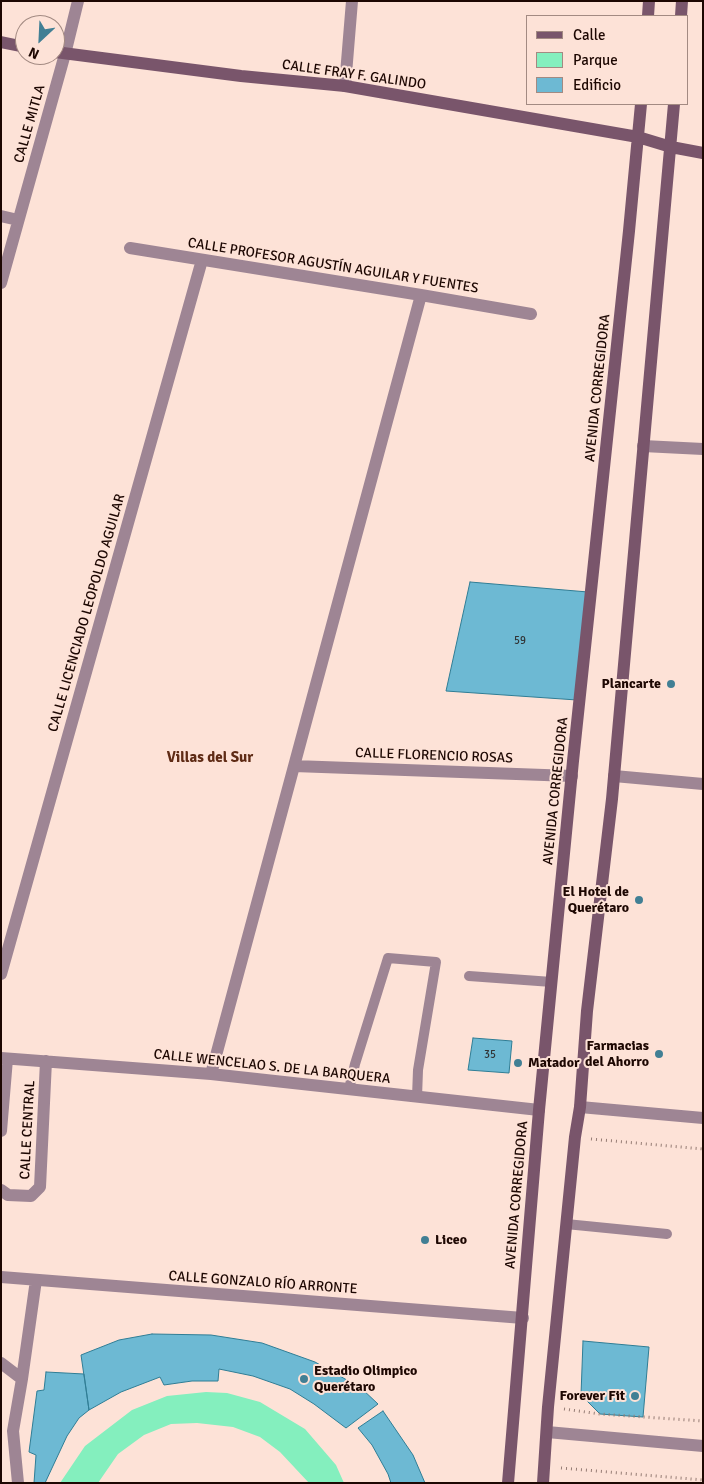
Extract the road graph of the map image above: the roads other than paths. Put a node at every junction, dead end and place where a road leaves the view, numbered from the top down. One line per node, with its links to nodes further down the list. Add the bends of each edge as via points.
1 (78, 1): 7 (street, CALLE MITLA)
2 (352, 1): 12 (street)
3 (649, 1): 5 (main road)
4 (682, 1): 6 (main road)
5 (648, 15)
6 (680, 15)
7 (65, 39)
8 (1, 42): 9 (main road)
9 (15, 44)
10 (65, 54): 12 (main road, CALLE FRAY F. GALINDO)
11 (57, 65): 19 (street, CALLE MITLA)
12 (345, 86): 15 (main road, CALLE FRAY F. GALINDO)
13 (640, 105): 15 (main road, AVENIDA CORREGIDORA)
14 (674, 105): 16 (main road)
15 (638, 137): 16 (main road, CALLE FRAY F. GALINDO); 28 (main road, AVENIDA CORREGIDORA)
16 (671, 147): 17 (main road, CALLE FRAY F. GALINDO); 25 (main road)
17 (703, 153)
18 (1, 216): 19 (street)
19 (18, 220): 22 (street, CALLE MITLA)
20 (130, 248): 21 (street, CALLE PROFESOR AGUSTÍN AGUILAR Y FUENTES)
21 (202, 260): 23 (street, CALLE PROFESOR AGUSTÍN AGUILAR Y FUENTES); 31 (street, CALLE LICENCIADO LEOPOLDO AGUILAR)
22 (1, 283)
23 (421, 295): 24 (street, CALLE PROFESOR AGUSTÍN AGUILAR Y FUENTES); 27 (street)
24 (531, 314)
25 (643, 446): 26 (street); 29 (main road)
26 (703, 449)
27 (294, 766): 28 (street, CALLE FLORENCIO ROSAS); 36 (street)
28 (572, 776): 33 (main road, AVENIDA CORREGIDORA)
29 (614, 776): 30 (street); 39 (main road, via 587,1012)
30 (703, 784)
31 (1, 974)
32 (469, 976): 33 (lane)
33 (552, 982): 40 (main road, AVENIDA CORREGIDORA)
34 (4, 1058): 35 (street, CALLE WENCELAO S. DE LA BARQUERA); 42 (street, CALLE CENTRAL)
35 (46, 1061): 36 (street, CALLE WENCELAO S. DE LA BARQUERA); 43 (street, CALLE CENTRAL, via 40,1187 31,1196 8,1195)
36 (211, 1074): 37 (street, CALLE WENCELAO S. DE LA BARQUERA)
37 (349, 1089): 38 (street, CALLE WENCELAO S. DE LA BARQUERA); 38 (lane, via 388,958 436,962 418,1070)
38 (417, 1097): 40 (street, CALLE WENCELAO S. DE LA BARQUERA)
39 (580, 1107): 41 (street); 44 (main road)
40 (539, 1110): 48 (main road, AVENIDA CORREGIDORA)
41 (703, 1118)
42 (1, 1130)
43 (1, 1190)
44 (566, 1224): 45 (lane); 51 (main road)
45 (667, 1234)
46 (1, 1278): 47 (street, CALLE GONZALO RÍO ARRONTE)
47 (36, 1280): 48 (street, CALLE GONZALO RÍO ARRONTE); 50 (street)
48 (523, 1318): 54 (main road, AVENIDA CORREGIDORA)
49 (1, 1363): 50 (street)
50 (22, 1379): 53 (street, via 13,1431)
51 (547, 1432): 52 (street); 55 (main road)
52 (703, 1446)
53 (18, 1483)
54 (508, 1483)
55 (543, 1483)

